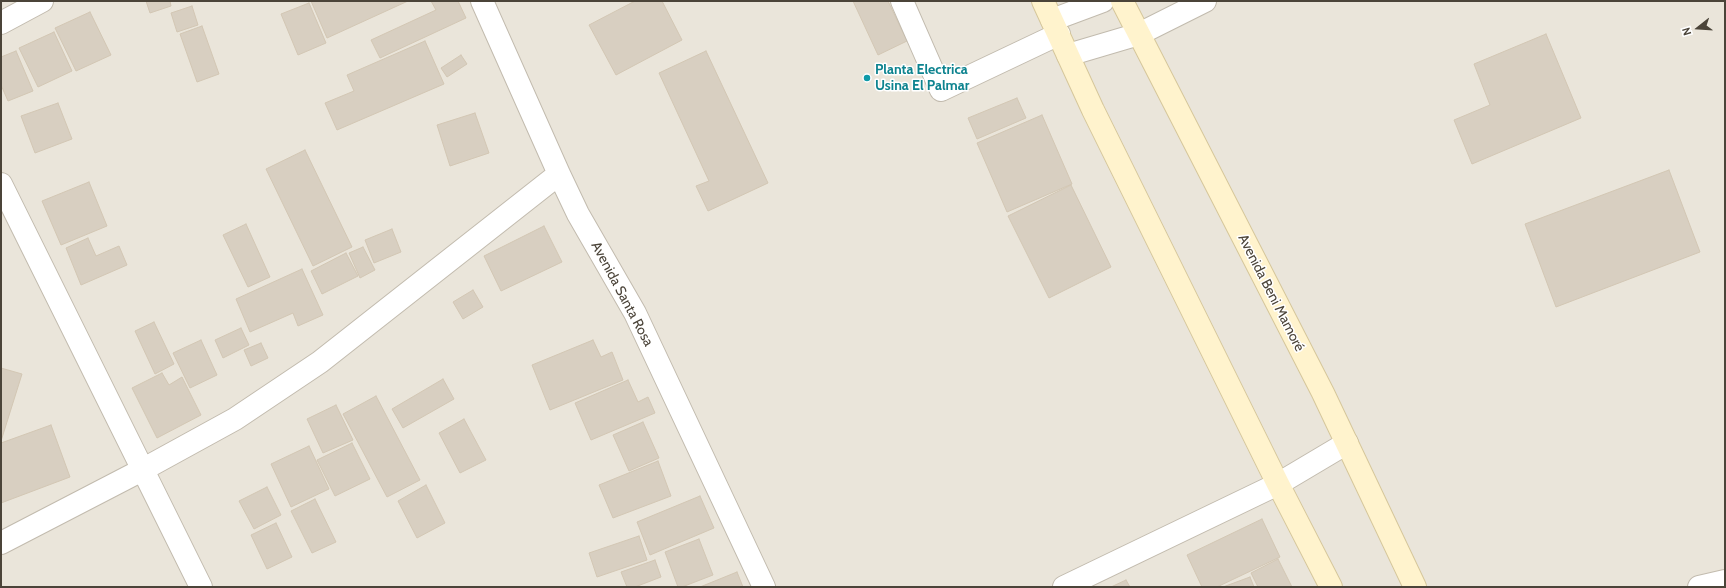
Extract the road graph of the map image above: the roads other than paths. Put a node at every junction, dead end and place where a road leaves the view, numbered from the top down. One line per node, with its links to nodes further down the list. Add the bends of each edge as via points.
1 (42, 1): 8 (street)
2 (482, 1): 12 (street, Avenida Santa Rosa)
3 (902, 1): 9 (street, via 941,90)
4 (1043, 1): 9 (street)
5 (1103, 1): 9 (street)
6 (1122, 1): 10 (street, Avenida Beni Mamoré)
7 (1205, 1): 10 (street)
8 (1, 23)
9 (1056, 27): 11 (street)
10 (1139, 34): 11 (street); 14 (street, Avenida Beni Mamoré)
11 (1068, 55): 16 (street)
12 (559, 174): 15 (street, via 320,362 235,419); 20 (street, Avenida Santa Rosa, via 578,214 635,314)
13 (1, 184): 15 (street)
14 (1347, 443): 16 (street); 23 (street, Avenida Beni Mamoré)
15 (142, 470): 17 (street); 19 (street)
16 (1278, 484): 21 (street); 22 (street)
17 (1, 543)
18 (1725, 581): 24 (street)
19 (200, 587)
20 (764, 587)
21 (1064, 587)
22 (1331, 587)
23 (1415, 587)
24 (1699, 587)

